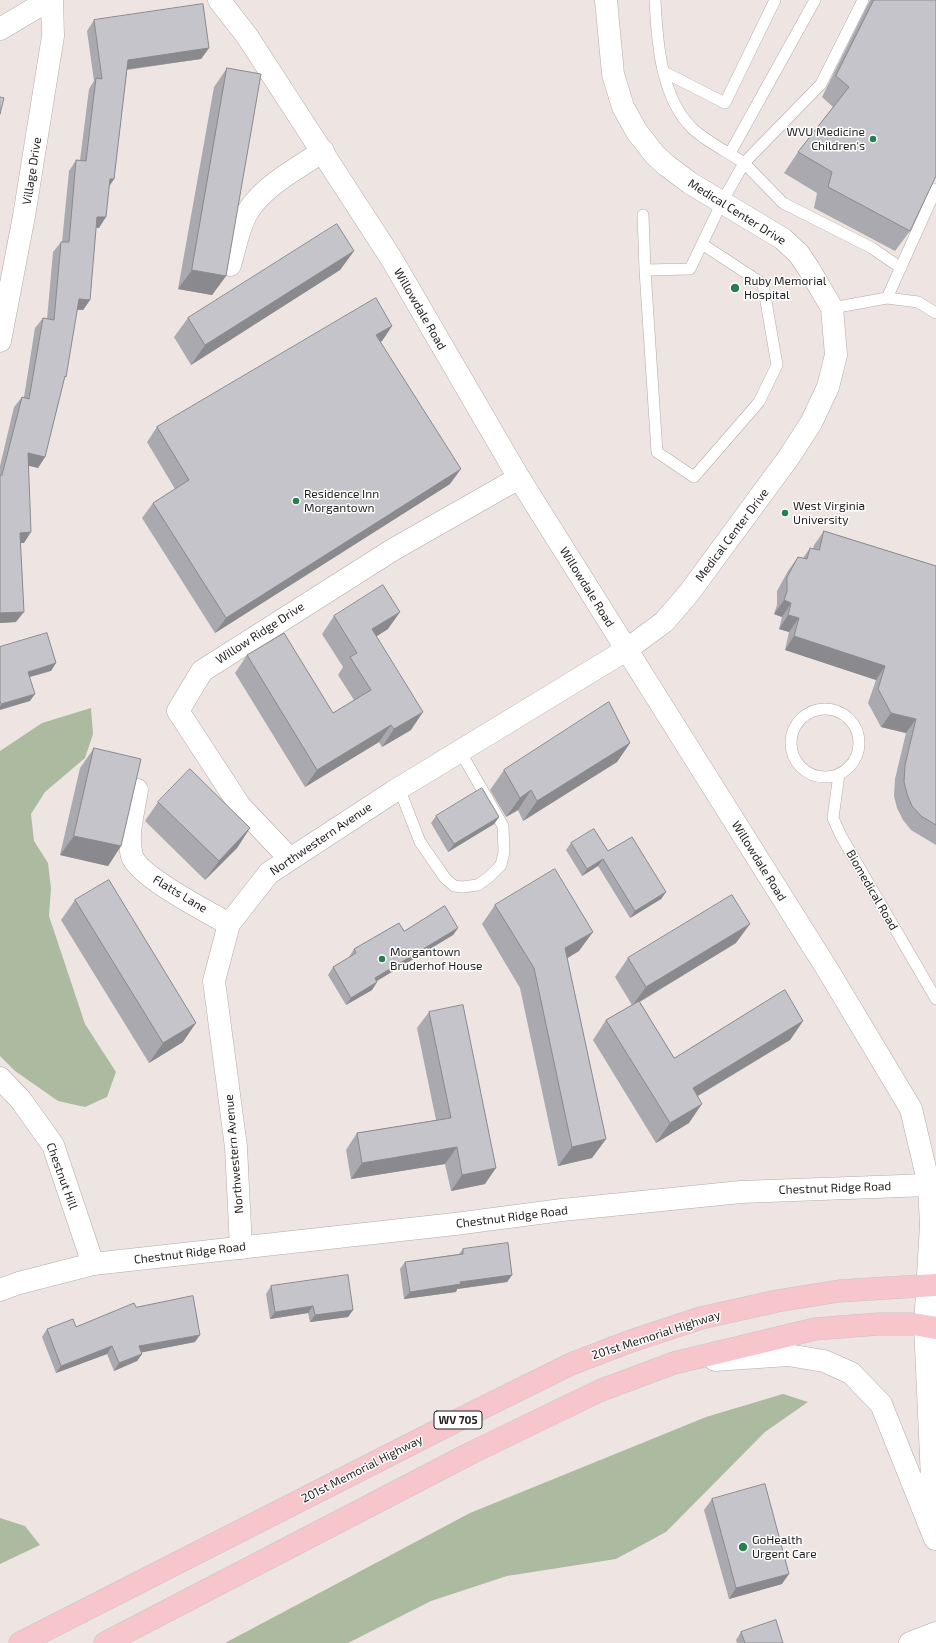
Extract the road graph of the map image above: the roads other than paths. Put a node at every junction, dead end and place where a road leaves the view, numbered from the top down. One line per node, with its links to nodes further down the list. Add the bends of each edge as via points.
1 (49, 0): 9 (street)
2 (52, 0): 24 (street, Village Drive, via 53,36 24,216)
3 (219, 0): 11 (street, Willowdale Road, via 247,36)
4 (606, 0): 15 (street, Medical Center Drive, via 613,74 623,107 637,132 666,165)
5 (655, 0): 10 (lane)
6 (775, 0): 10 (lane, via 725,103)
7 (815, 0): 12 (lane)
8 (863, 0): 13 (lane, via 821,84)
9 (0, 29)
10 (664, 72): 12 (lane, via 678,111 694,129)
11 (323, 151): 18 (street, via 270,187 253,204 241,229); 25 (street, Willowdale Road, via 391,258)
12 (730, 153): 13 (lane)
13 (744, 163): 15 (lane); 19 (lane, via 783,203 872,248)
14 (936, 189): 19 (lane)
15 (722, 202): 17 (lane); 22 (street, Medical Center Drive, via 783,239 799,254)
16 (643, 215): 20 (lane)
17 (702, 244): 20 (lane, via 690,269); 20 (lane, via 764,284 777,365 759,402 694,477 657,452)
18 (230, 265)
19 (901, 268): 21 (lane)
20 (645, 270)
21 (887, 298): 22 (lane); 23 (lane, via 918,302)
22 (832, 308): 26 (street, Medical Center Drive, via 836,355 828,386 811,423 748,515 689,593 664,622)
23 (936, 313)
24 (0, 341)
25 (519, 478): 26 (street, Willowdale Road); 31 (street, Willow Ridge Drive, via 394,549 202,671 178,711 240,806)
26 (626, 650): 27 (street, Northwestern Avenue); 35 (street, Willowdale Road, via 829,972 911,1109)
27 (460, 751): 29 (street, Northwestern Avenue); 29 (lane, via 503,826 504,852 501,865 478,885 454,886 445,878 420,842)
28 (839, 774): 28 (lane, via 856,759 860,737 849,717 827,708 816,709 806,714 792,732 793,754 806,772 828,777); 33 (lane, Biomedical Road, via 833,818)
29 (399, 788): 31 (street, Northwestern Avenue)
30 (137, 790): 32 (street, Flatts Lane, via 129,835 132,857 152,879)
31 (290, 859): 32 (street, Northwestern Avenue, via 269,873)
32 (229, 924): 36 (street, Northwestern Avenue, via 214,981 236,1147)
33 (936, 999)
34 (0, 1078): 37 (street, Chestnut Hill, via 20,1099 53,1145)
35 (929, 1185): 36 (street, Chestnut Ridge Road, via 741,1192 562,1210); 38 (street)
36 (241, 1248): 37 (street, Chestnut Ridge Road)
37 (93, 1264): 39 (street, Chestnut Ridge Road)
38 (931, 1285): 40 (street); 44 (main road, 201st Memorial Highway / WV 705, via 839,1290 777,1300 701,1318 571,1364)
39 (0, 1290)
40 (930, 1327): 41 (main road, WV 705, via 913,1324 878,1324 815,1330); 42 (street)
41 (674, 1363): 42 (street, via 788,1355 824,1361 851,1373 882,1404); 45 (main road, WV 705, via 599,1391 478,1450)
42 (936, 1539)
43 (936, 1633): 46 (street)
44 (20, 1643)
45 (105, 1643)
46 (910, 1643)

